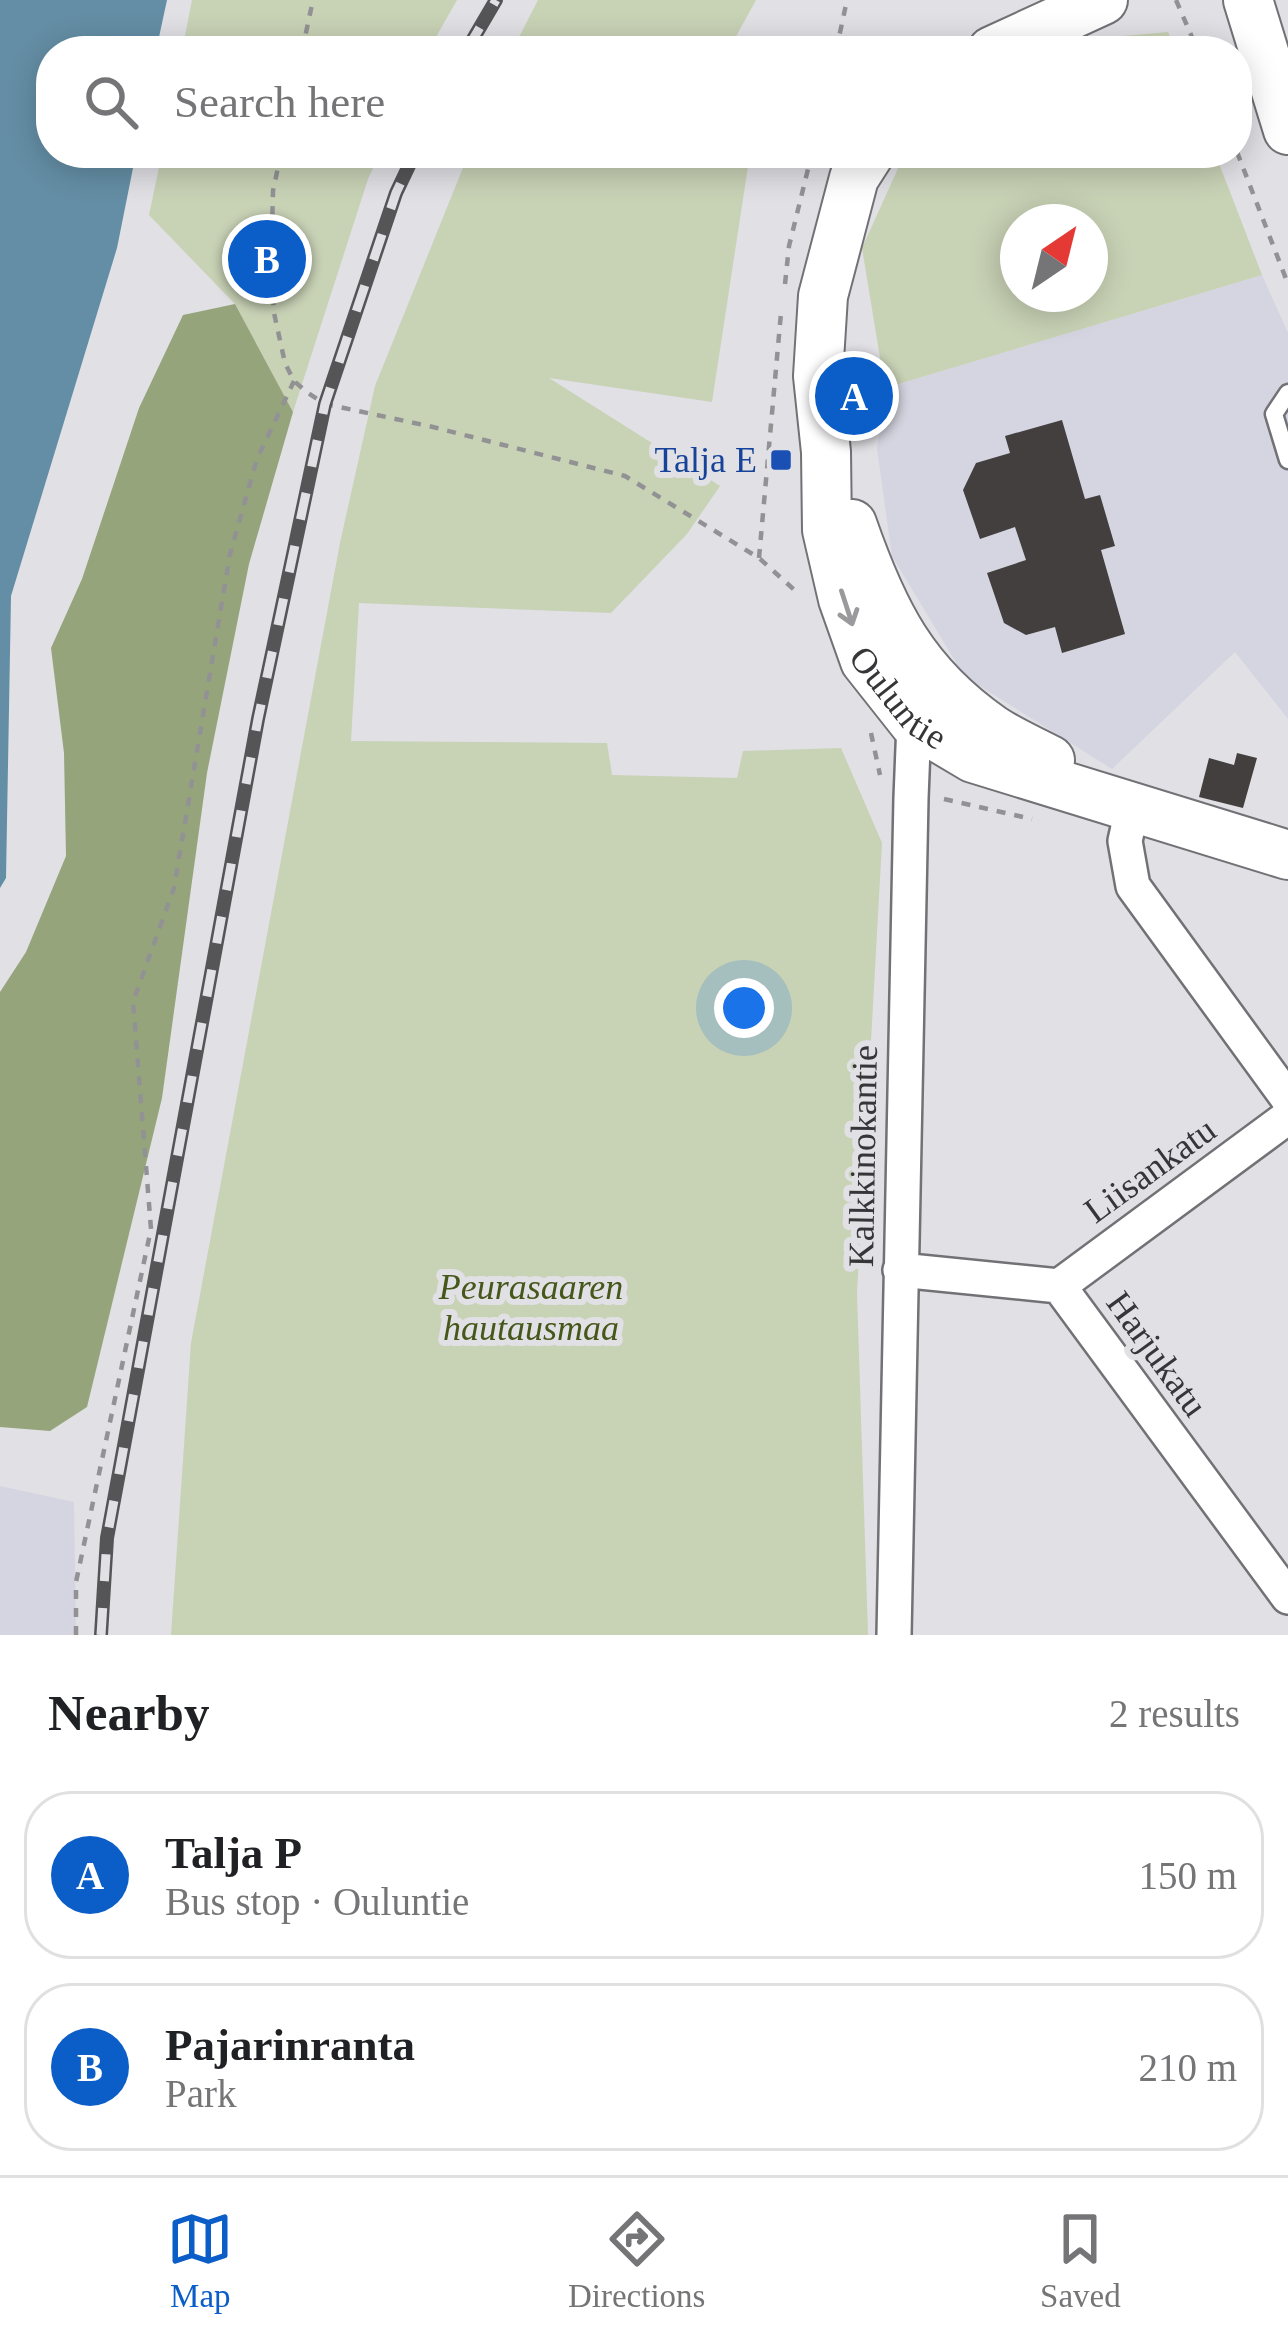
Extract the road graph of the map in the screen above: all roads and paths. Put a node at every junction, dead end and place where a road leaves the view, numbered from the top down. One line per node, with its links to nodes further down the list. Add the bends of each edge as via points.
1 (313, 0): 6 (path)
2 (847, 0): 7 (path)
3 (1103, 0): 8 (main road)
4 (1176, 0): 9 (path)
5 (1248, 0): 10 (main road)
6 (305, 36)
7 (839, 36)
8 (1025, 36)
9 (1192, 36)
10 (1288, 130)
11 (278, 168): 15 (path, via 271,272)
12 (860, 168): 19 (main road, Ouluntie, via 823,296 818,376 827,530 865,661)
13 (1243, 168): 14 (path)
14 (1288, 284)
15 (294, 381): 18 (path, via 326,404 625,476); 27 (path, via 257,459 230,554 174,888 133,1002 151,1228 76,1582)
16 (1288, 393): 17 (lane, via 1274,414)
17 (1288, 460)
18 (759, 558)
19 (925, 704): 20 (main road, Ouluntie, via 974,758); 24 (street, Kalkkinokantie)
20 (1132, 809): 21 (main road, Ouluntie); 22 (street, via 1125,841 1133,886)
21 (1288, 855)
22 (1288, 1099)
23 (1288, 1118): 25 (street, Liisankatu)
24 (900, 1270): 25 (street, Harjukatu); 28 (street, Kalkkinokantie)
25 (1059, 1286): 26 (street, Harjukatu)
26 (1288, 1597)
27 (76, 1635)
28 (895, 1635)

